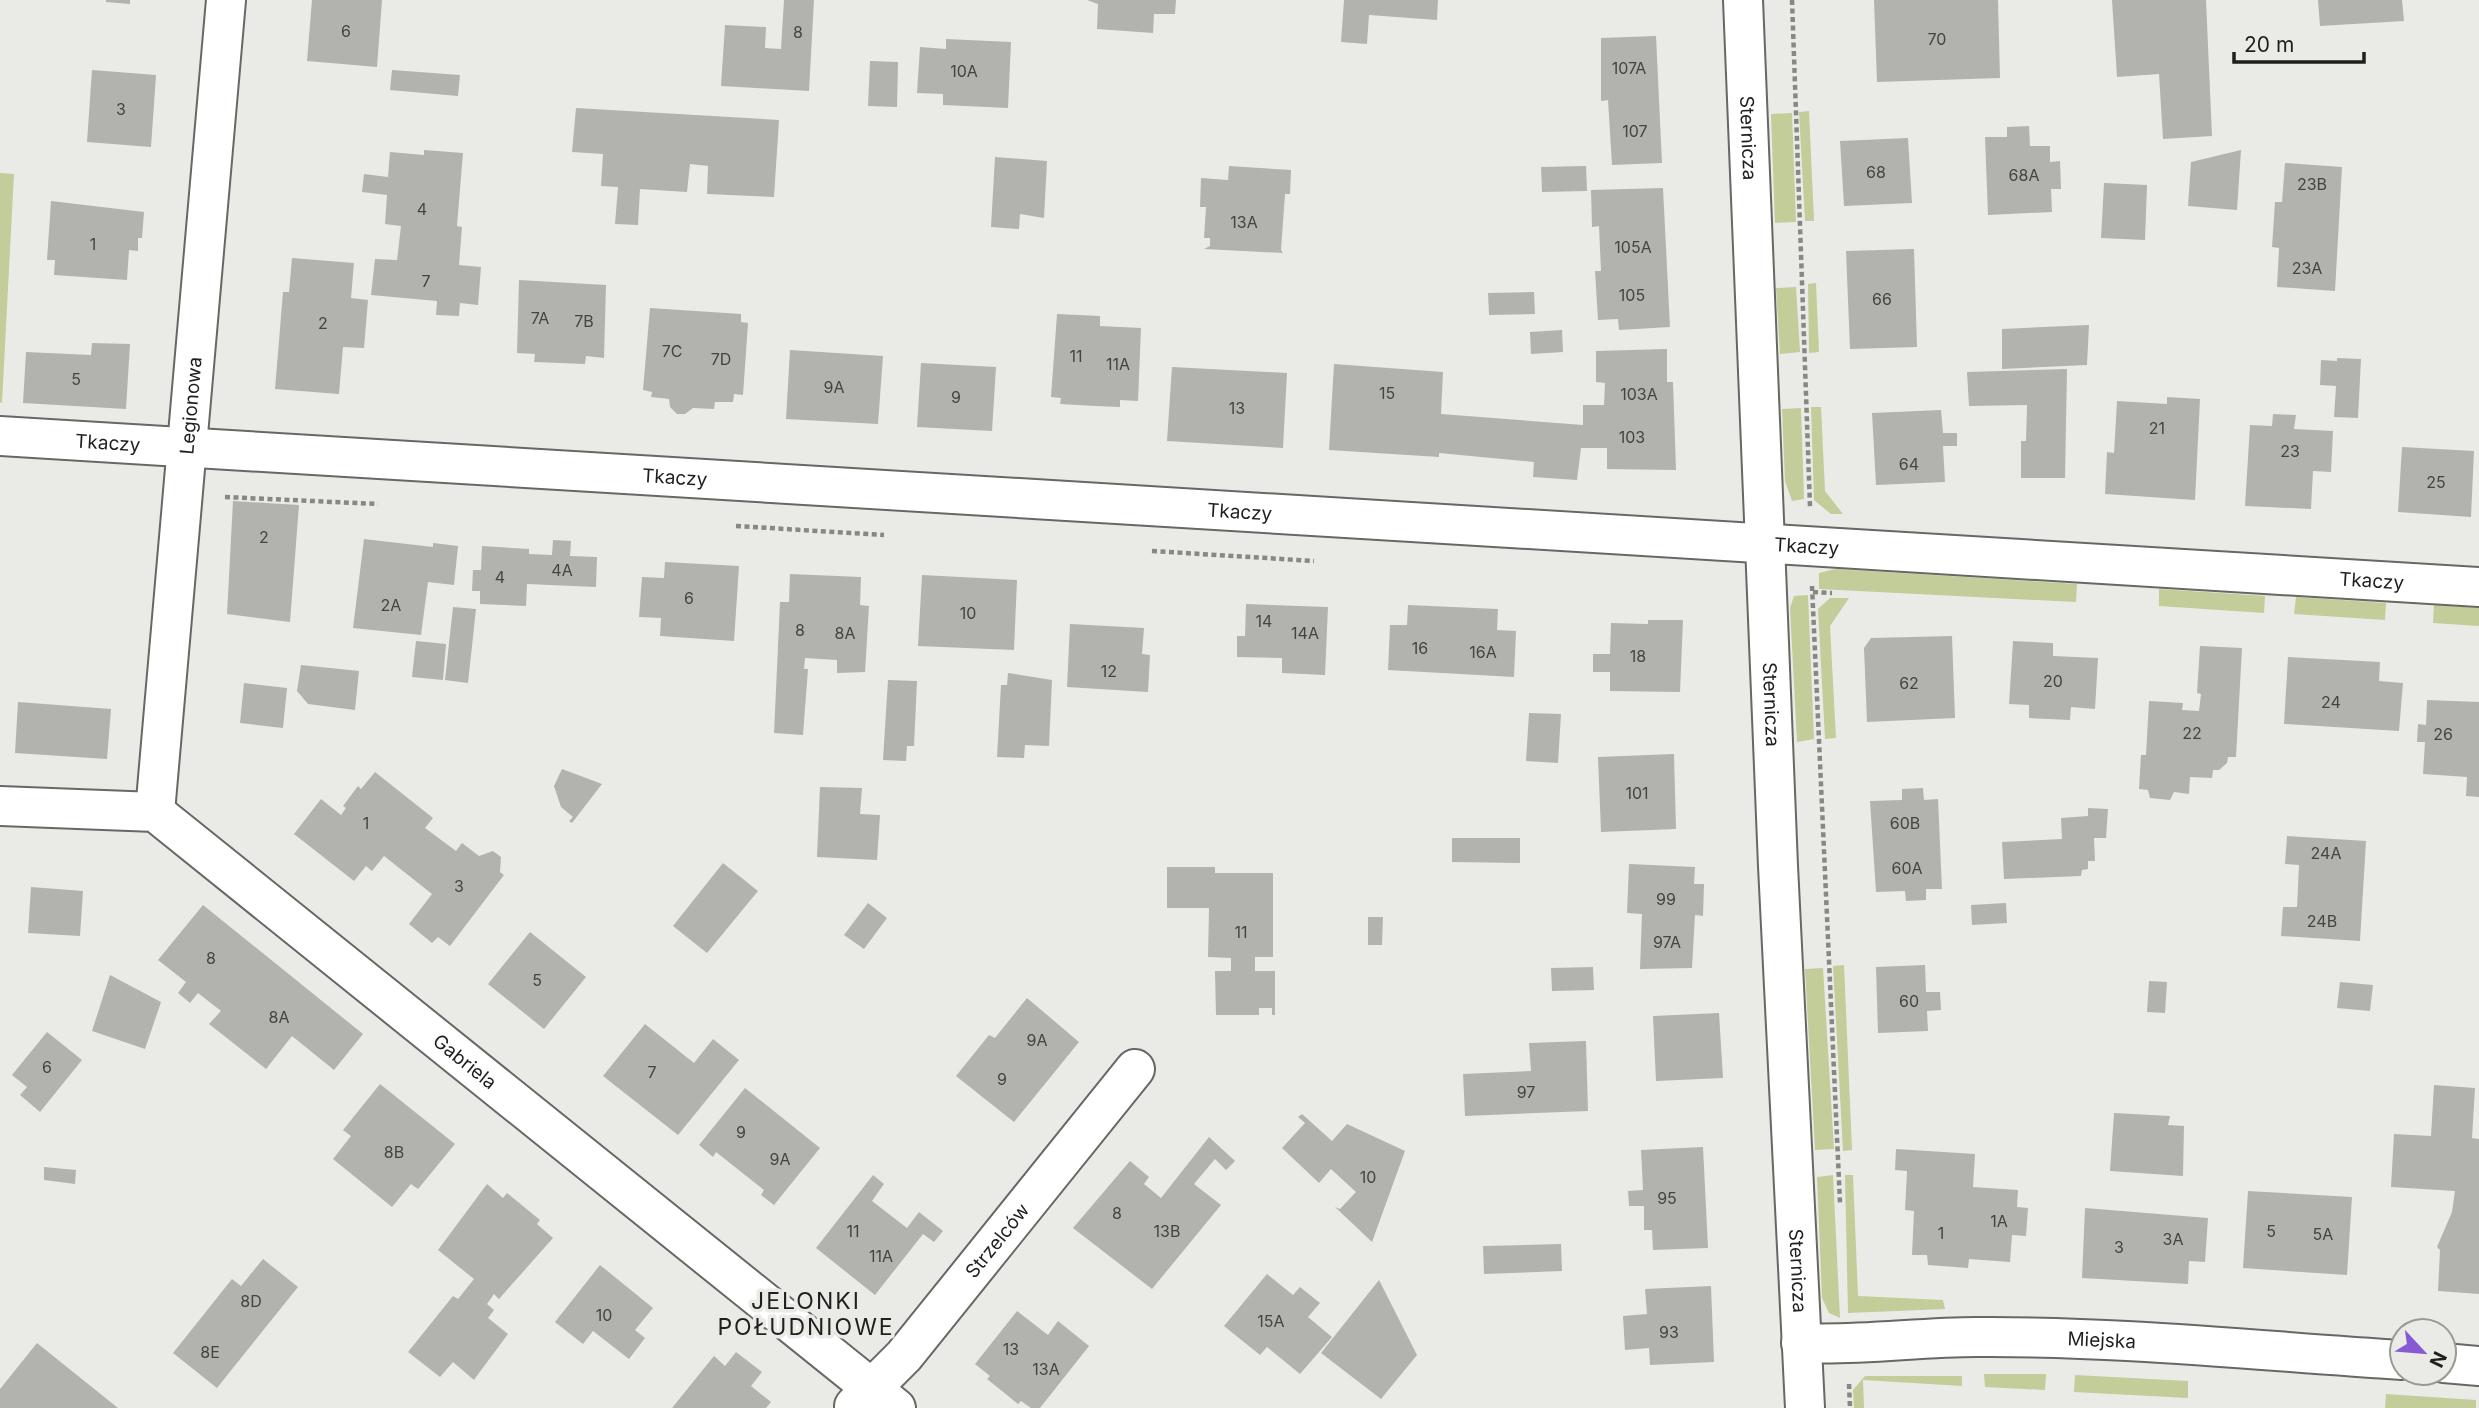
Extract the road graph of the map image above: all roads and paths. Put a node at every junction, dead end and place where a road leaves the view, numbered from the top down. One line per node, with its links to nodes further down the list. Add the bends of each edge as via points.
1 (226, 0): 5 (street, Legionowa)
2 (1743, 0): 6 (street, Sternicza)
3 (1792, 0): 7 (path)
4 (0, 436): 5 (street, Tkaczy)
5 (187, 450): 6 (street, Tkaczy); 10 (street, Legionowa)
6 (1764, 543): 7 (street, Tkaczy); 13 (street, Sternicza)
7 (1812, 546): 8 (street, Tkaczy); 12 (path)
8 (2479, 587)
9 (0, 806): 10 (street)
10 (155, 812): 18 (street, Gabriela)
11 (1135, 1069): 18 (street, Strzelców, via 904,1356)
12 (1840, 1217)
13 (1801, 1343): 14 (street, Miejska, via 2066,1339); 19 (street, Sternicza)
14 (2388, 1359)
15 (2458, 1364): 16 (street)
16 (2479, 1366)
17 (1849, 1382): 20 (path)
18 (873, 1401)
19 (1805, 1408)
20 (1850, 1408)

